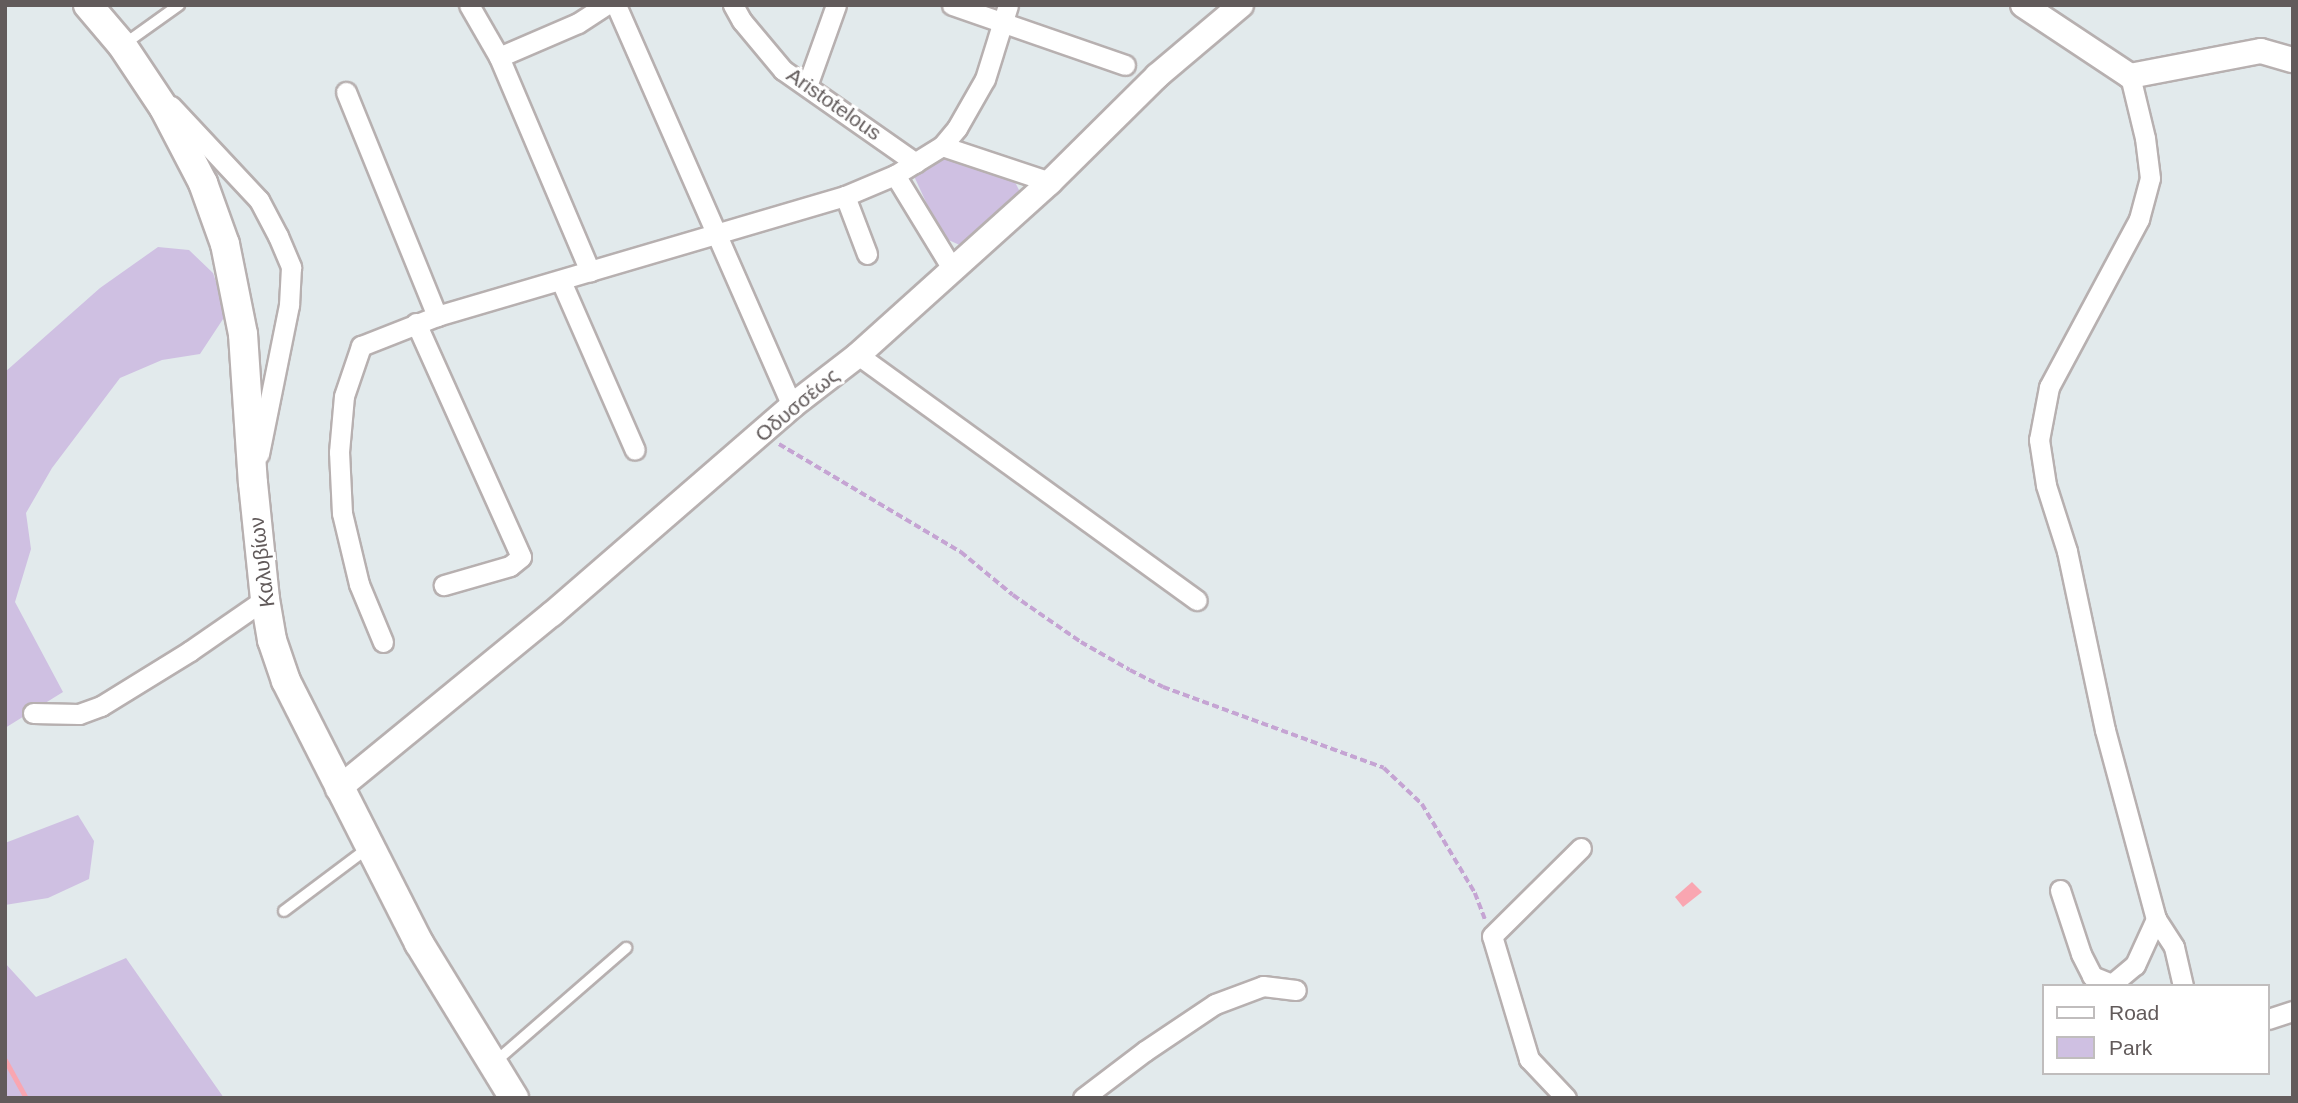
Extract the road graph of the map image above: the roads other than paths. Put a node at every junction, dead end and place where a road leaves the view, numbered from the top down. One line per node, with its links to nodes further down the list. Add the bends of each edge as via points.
1 (88, 5): 12 (main road, Καλυβίων)
2 (179, 5): 12 (lane)
3 (470, 5): 13 (street)
4 (606, 5): 13 (street, via 578,23)
5 (617, 5): 25 (street)
6 (733, 5): 18 (street, Aristotelous, via 783,70)
7 (836, 5): 18 (street)
8 (952, 5): 11 (street)
9 (1241, 5): 23 (street, Οδυσσέως, via 1157,76)
10 (2023, 5): 16 (street)
11 (1005, 14): 15 (street); 20 (street, via 985,79)
12 (122, 45): 17 (main road, Καλυβίων)
13 (499, 57): 28 (street)
14 (2293, 60): 16 (street, via 2261,51)
15 (1125, 65)
16 (2130, 76): 46 (street, via 2150,178 2138,219 2049,387 2039,440 2105,730)
17 (145, 78): 35 (main road, Καλυβίων, via 203,183 225,244 243,334); 35 (street, via 258,200 290,267 289,305)
18 (807, 86): 21 (street, Aristotelous)
19 (346, 92): 30 (street)
20 (942, 146): 21 (street); 23 (street)
21 (916, 163): 22 (street)
22 (895, 175): 24 (street); 27 (street)
23 (1050, 182): 27 (street, Οδυσσέως)
24 (845, 196): 25 (street); 26 (street)
25 (719, 232): 28 (street); 33 (street)
26 (867, 254)
27 (953, 270): 32 (street, Οδυσσέως)
28 (590, 271): 29 (street)
29 (561, 281): 30 (street); 34 (street)
30 (437, 316): 31 (street)
31 (416, 323): 36 (street, via 522,557 510,566); 39 (street, via 361,346 344,396 339,452 342,513 359,584)
32 (858, 355): 33 (street, Οδυσσέως); 38 (street)
33 (792, 406): 41 (street, Οδυσσέως, via 427,719)
34 (635, 450)
35 (253, 483): 37 (main road, Καλυβίων)
36 (444, 585)
37 (265, 599): 40 (street, via 101,706 79,714); 41 (main road, Καλυβίων, via 286,681)
38 (1197, 600)
39 (383, 642)
40 (33, 713)
41 (338, 789): 42 (main road, Καλυβίων)
42 (368, 848): 45 (lane); 52 (main road, Καλυβίων)
43 (1580, 848): 55 (street, via 1492,936 1530,1059)
44 (2060, 890): 46 (street, via 2092,976 2112,984 2136,965)
45 (284, 911)
46 (2156, 919): 48 (street, via 2174,947)
47 (626, 948): 52 (lane)
48 (2183, 984)
49 (1296, 990): 54 (street, via 1263,986 1215,1004)
50 (2293, 1011): 51 (street)
51 (2270, 1017)
52 (492, 1064): 53 (main road, Καλυβίων)
53 (514, 1098)
54 (1083, 1098)
55 (1566, 1098)

